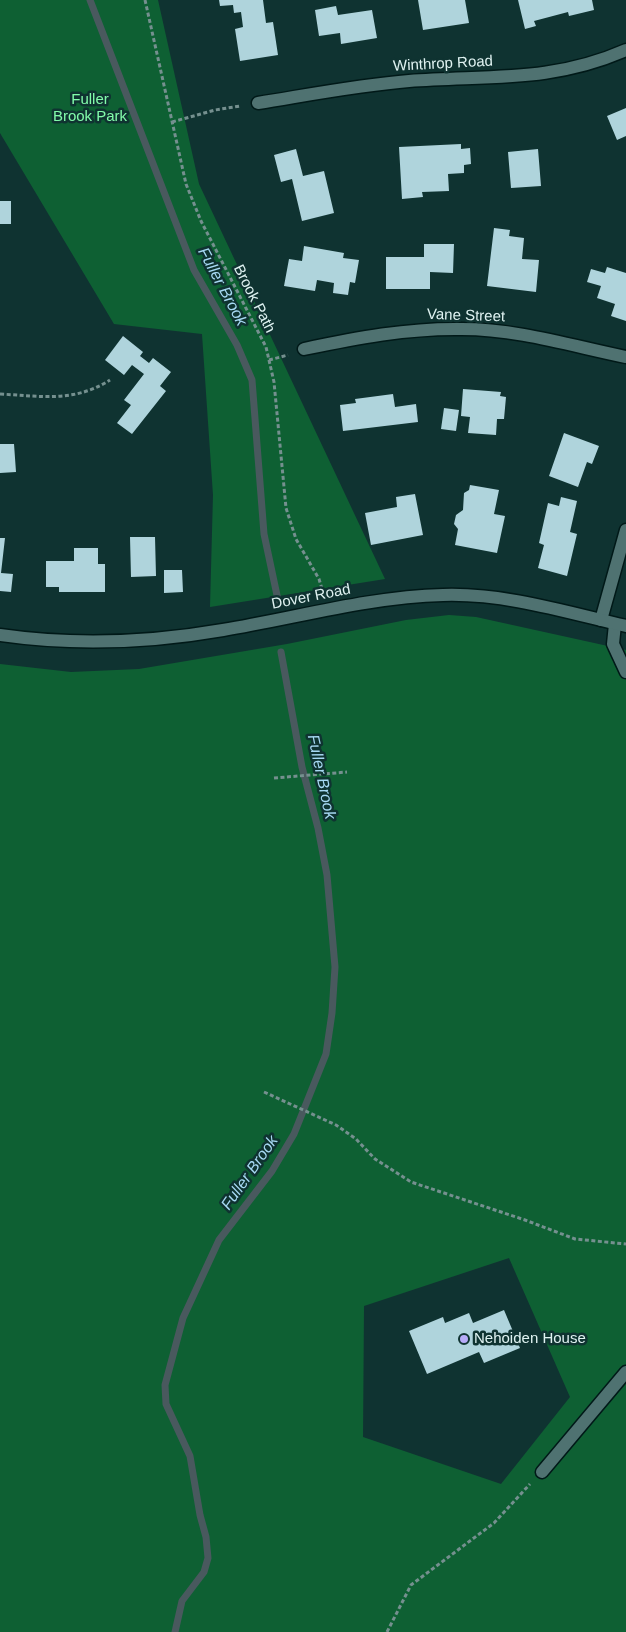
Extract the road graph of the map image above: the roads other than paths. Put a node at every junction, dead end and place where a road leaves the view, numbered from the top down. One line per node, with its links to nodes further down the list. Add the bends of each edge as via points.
1 (626, 50): 2 (street, Winthrop Road, via 586,66 552,73 389,83)
2 (258, 103)
3 (304, 350): 4 (street, Vane Street, via 376,335 463,329 523,335)
4 (626, 358)
5 (626, 530): 6 (street)
6 (600, 620): 7 (street, Dover Road); 8 (street, Dover Road, via 510,600 468,595 396,598 224,630 134,642 78,643)
7 (621, 625): 9 (street, via 613,644)
8 (0, 635)
9 (626, 672)
10 (626, 1372): 11 (street)
11 (542, 1472)

